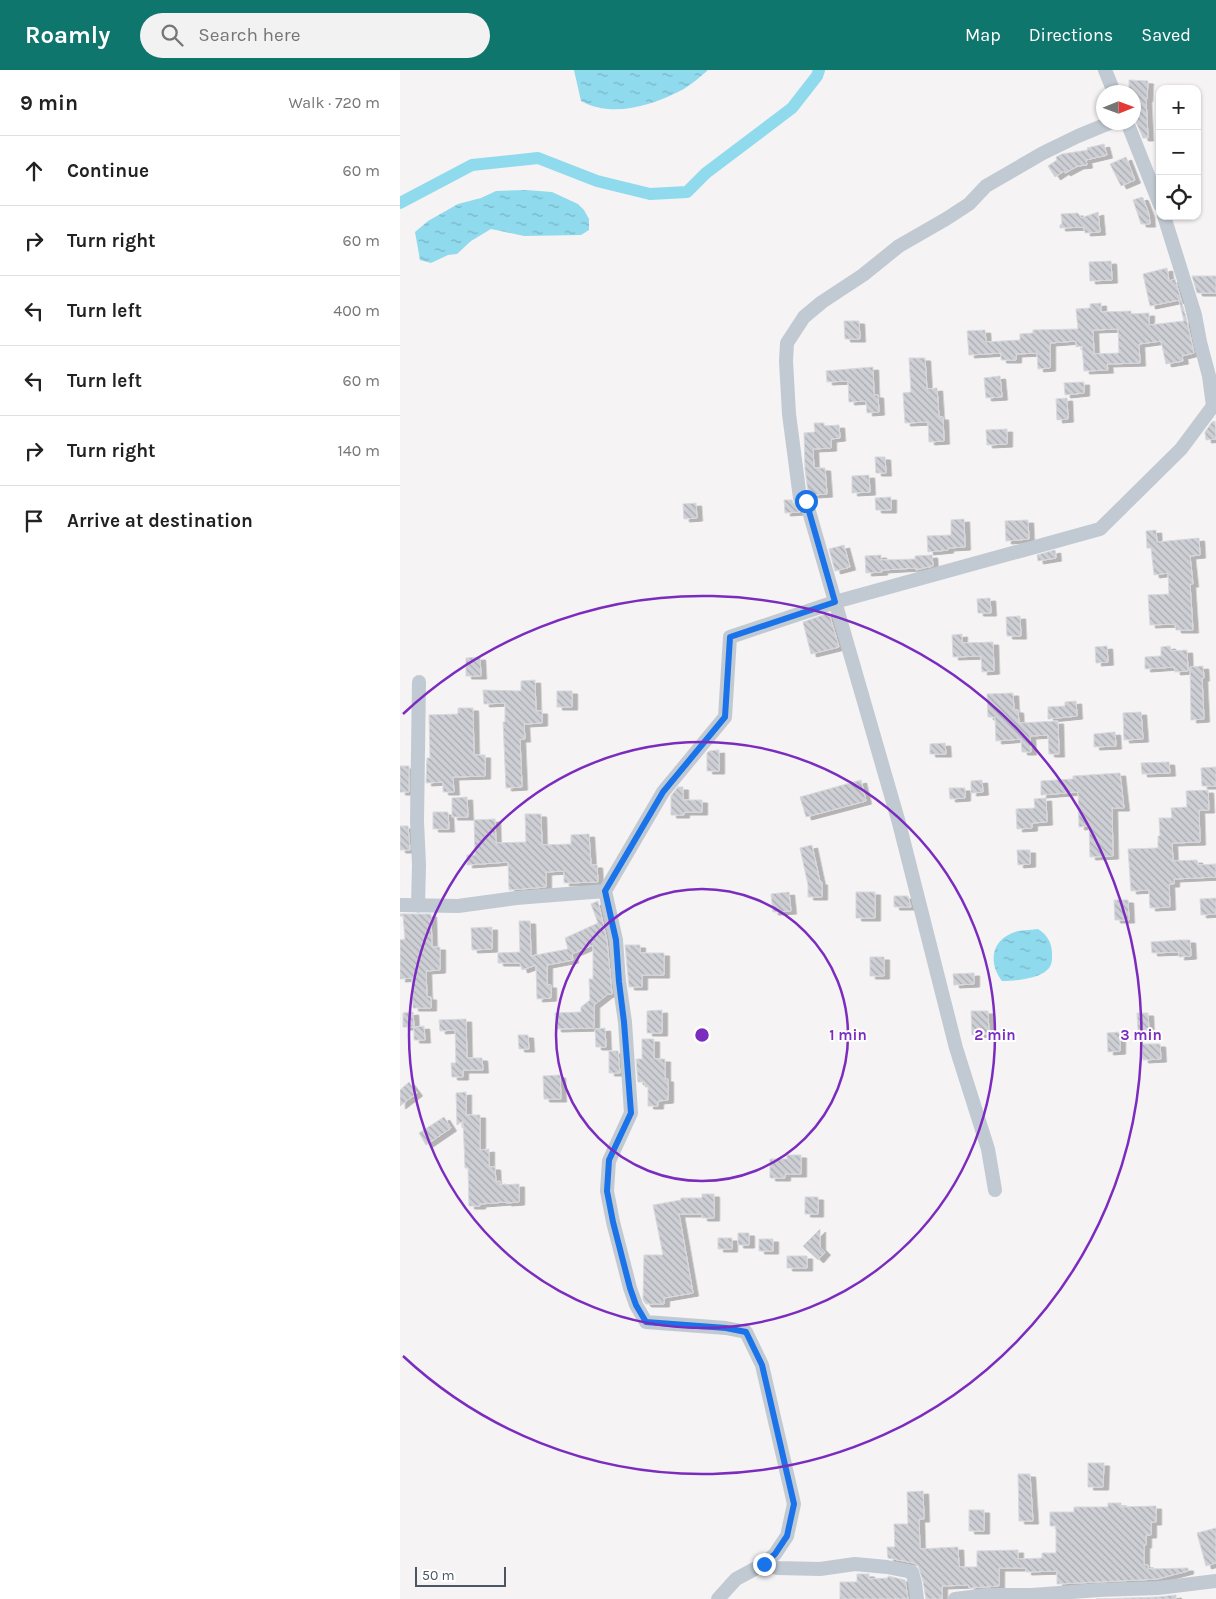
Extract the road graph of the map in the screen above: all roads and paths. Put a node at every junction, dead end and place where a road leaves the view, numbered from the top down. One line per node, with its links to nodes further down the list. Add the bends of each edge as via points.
1 (1106, 70): 2 (street)
2 (1111, 85)
3 (1096, 129): 8 (street, via 986,186 969,204 900,246 822,302 804,317 787,343 788,414 800,498 806,501)
4 (1129, 130): 5 (street)
5 (1156, 195)
6 (1165, 220): 7 (street, via 1195,315)
7 (1214, 405): 8 (street, via 1181,450 1100,529)
8 (835, 602): 10 (street, via 730,637 725,717 663,792); 13 (street, via 899,823 956,1048 988,1149)
9 (419, 682): 12 (street)
10 (605, 891): 12 (street, via 458,906); 14 (street, via 616,940 631,1113 609,1160 607,1191 613,1222 630,1288 646,1322 746,1332 762,1365 794,1504 787,1536)
11 (400, 905): 12 (street)
12 (418, 906)
13 (995, 1190)
14 (764, 1564): 16 (street, via 736,1578); 17 (street, via 778,1568 820,1569 855,1564 912,1572)
15 (1216, 1581): 18 (street, via 1158,1588)
16 (718, 1599)
17 (916, 1599)
18 (955, 1599)

